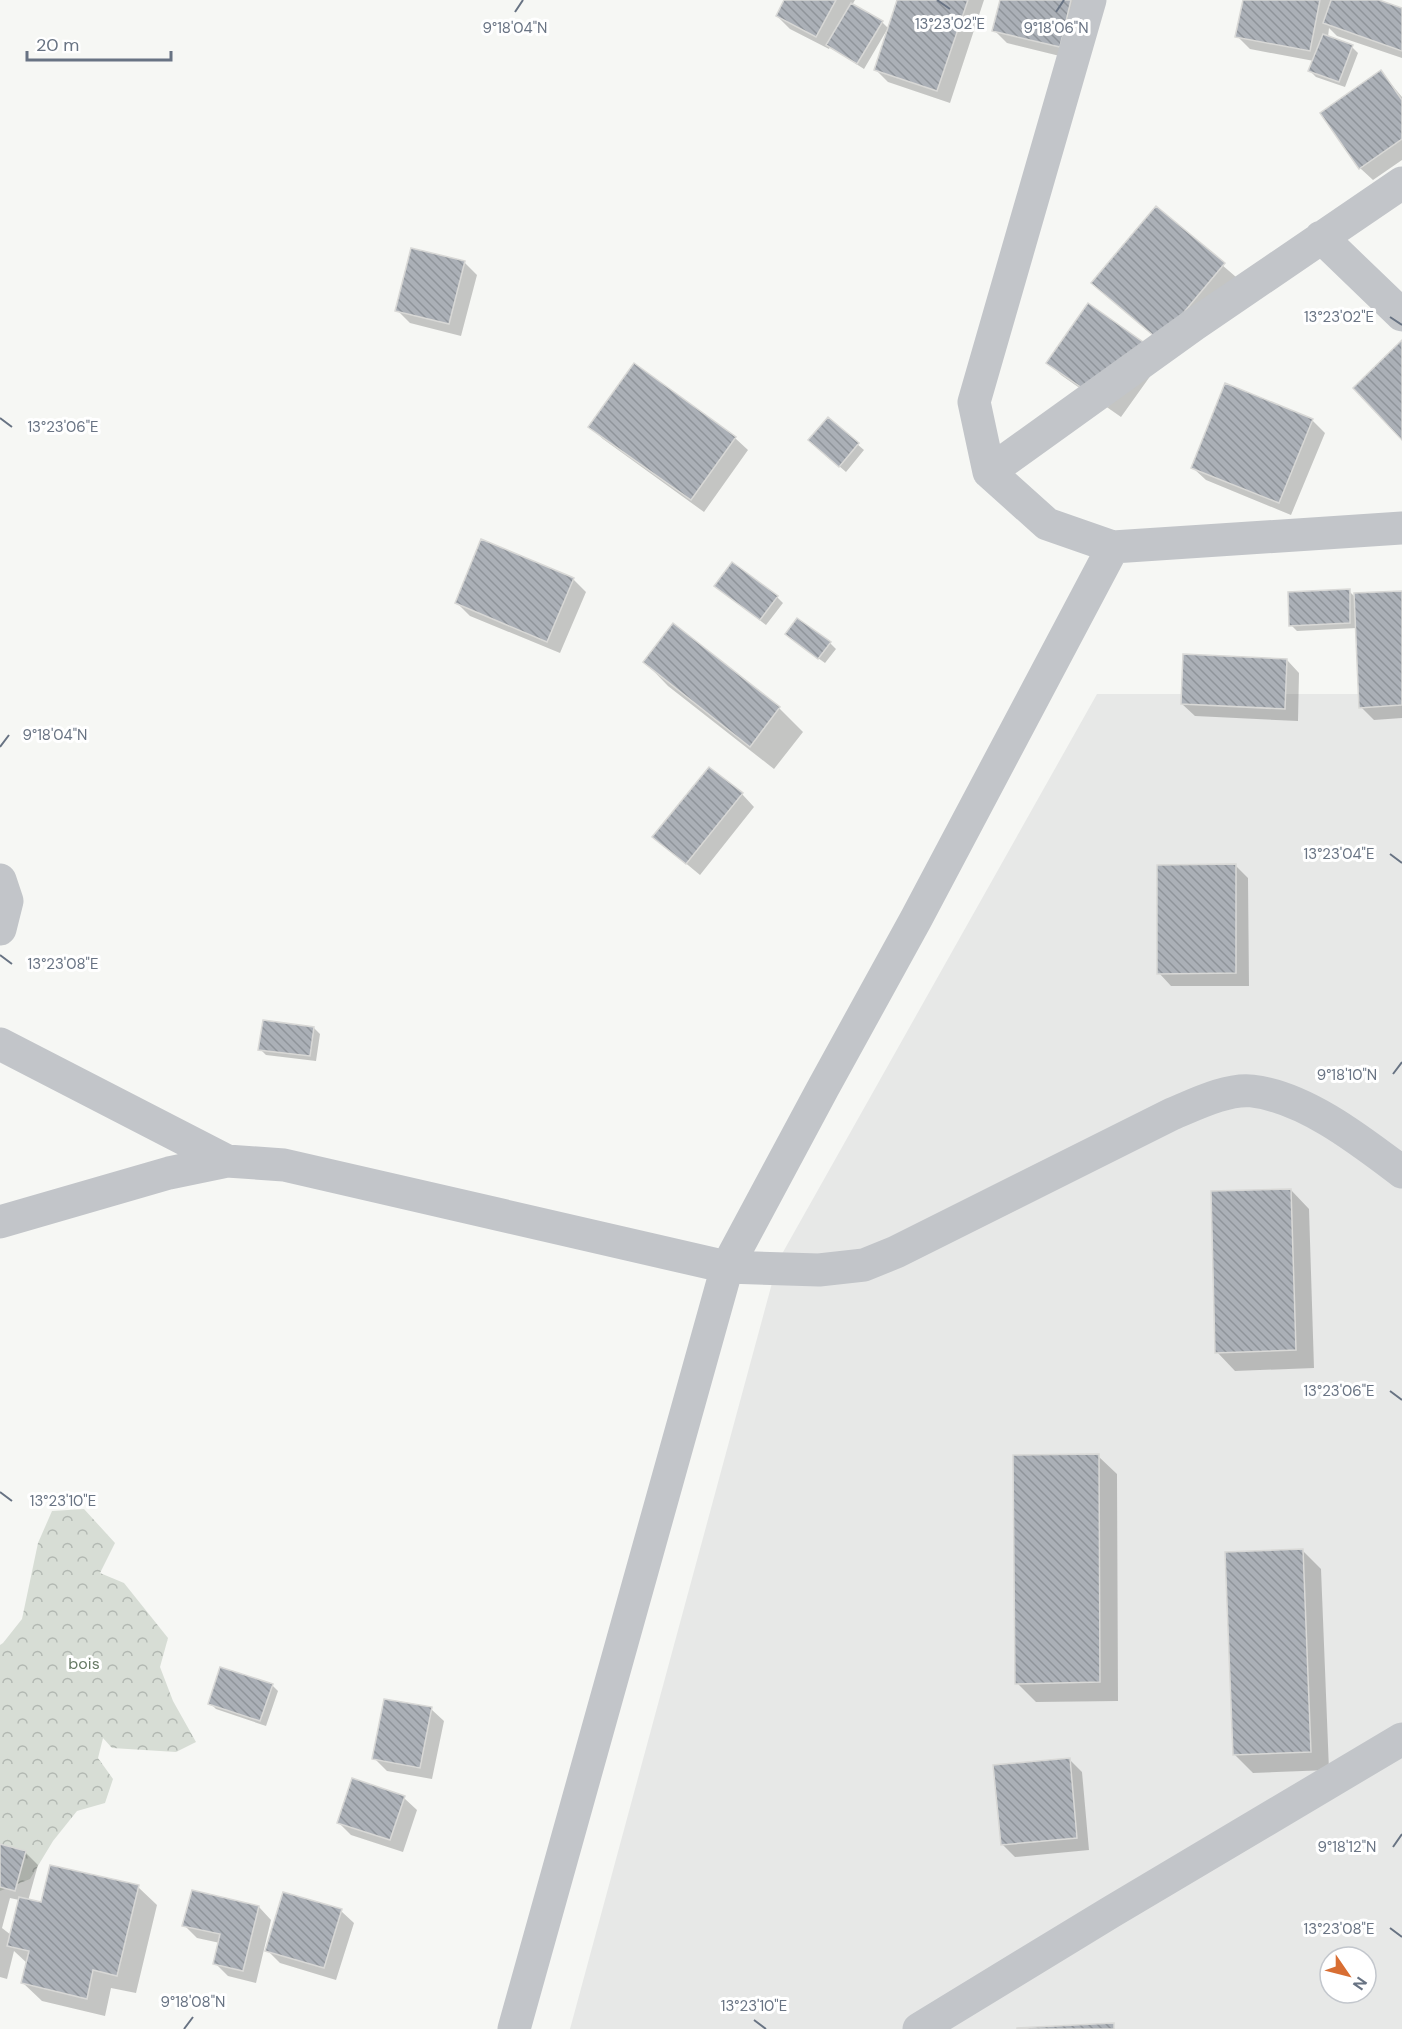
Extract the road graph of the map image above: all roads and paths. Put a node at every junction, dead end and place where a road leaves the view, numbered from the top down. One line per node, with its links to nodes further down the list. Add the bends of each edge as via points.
1 (1090, 0): 5 (street, via 974,402)
2 (1402, 183): 3 (street)
3 (1321, 237): 4 (street); 5 (street)
4 (1402, 315)
5 (989, 472): 7 (street, via 1047,524)
6 (1402, 528): 7 (street)
7 (1113, 547): 14 (street)
8 (0, 880): 9 (street, via 7,901)
9 (0, 929)
10 (0, 1044): 11 (street)
11 (227, 1161): 13 (street, via 169,1173); 14 (street, via 284,1165)
12 (1402, 1172): 14 (street, via 1350,1133 1292,1102 1251,1091 1215,1096 864,1265 819,1270)
13 (0, 1222)
14 (728, 1267): 16 (street)
15 (1402, 1739): 17 (street)
16 (514, 2029)
17 (919, 2029)

